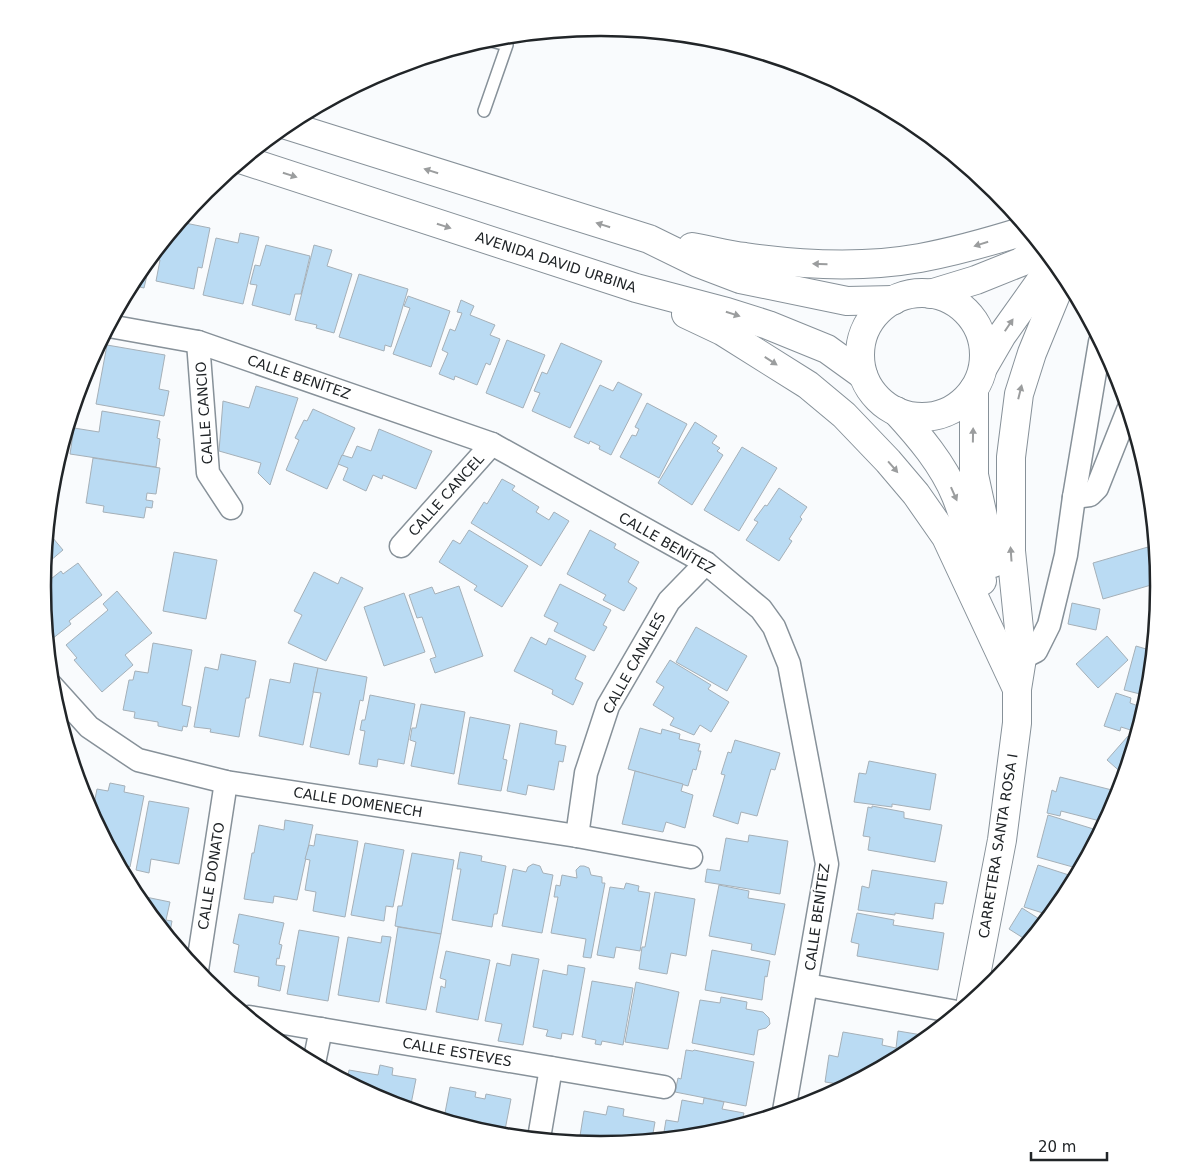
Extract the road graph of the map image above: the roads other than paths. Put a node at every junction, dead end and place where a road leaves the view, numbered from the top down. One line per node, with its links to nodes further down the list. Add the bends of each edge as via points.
1 (506, 45): 2 (lane)
2 (484, 111)
3 (296, 128): 6 (street, one-way to 3)
4 (251, 163): 10 (street, AVENIDA DAVID URBINA, one-way to 10)
5 (1021, 232): 6 (street, one-way to 6, via 968,248 918,258 851,264 744,257)
6 (649, 239): 12 (street, via 740,279 847,301)
7 (1036, 250): 11 (street, via 1020,262 994,273)
8 (1049, 269): 17 (street, one-way to 8, via 1002,335)
9 (1060, 284): 25 (street, CARRETERA SANTA ROSA I, one-way to 9, via 1010,551 1011,457 1019,394)
10 (636, 288): 16 (street, AVENIDA DAVID URBINA, one-way to 16, via 727,312 794,335 827,349); 26 (street, one-way to 26, via 722,331 808,385 888,461 946,537)
11 (930, 294): 12 (street, via 905,295); 17 (street, via 943,296 964,309 979,329 983,341)
12 (894, 300): 16 (street, via 874,315 868,326 861,350)
13 (115, 327): 14 (street, CALLE BENÍTEZ)
14 (198, 342): 20 (street, CALLE BENÍTEZ); 22 (street, CALLE CANCIO, via 208,473)
15 (1098, 353): 21 (street)
16 (864, 374): 18 (street, via 876,396)
17 (979, 378): 18 (street, via 956,406 933,416 921,417); 26 (street, CARRETERA SANTA ROSA I, one-way to 17, via 974,475)
18 (896, 411): 26 (street, CARRETERA SANTA ROSA I, one-way to 26, via 928,449 956,496)
19 (1124, 419): 21 (street, via 1097,488 1090,495)
20 (492, 444): 23 (street, CALLE CANCEL); 24 (street, CALLE BENÍTEZ)
21 (1074, 497): 25 (street, via 1066,555 1049,625 1036,651)
22 (231, 508)
23 (401, 546)
24 (706, 563): 29 (street, CALLE CANALES, via 669,601 608,706 586,774); 32 (street, CALLE BENÍTEZ, via 762,609 774,627 788,664 827,864)
25 (1022, 658): 26 (street, CARRETERA SANTA ROSA I)
26 (1017, 689): 33 (street, CARRETERA SANTA ROSA I, via 1017,724 1002,840)
27 (62, 697): 28 (street, CALLE DOMENECH, via 90,727 138,760)
28 (226, 782): 29 (street, CALLE DOMENECH); 31 (street, CALLE DONATO)
29 (577, 836): 30 (street, CALLE DOMENECH)
30 (691, 857)
31 (198, 960)
32 (806, 985): 34 (street); 40 (street, CALLE BENÍTEZ)
33 (972, 991)
34 (949, 1011)
35 (263, 1019): 36 (street, CALLE ESTEVES)
36 (321, 1029): 37 (street); 38 (street, CALLE ESTEVES)
37 (316, 1056)
38 (551, 1068): 39 (street, CALLE ESTEVES); 41 (street)
39 (664, 1088)
40 (785, 1104)
41 (540, 1132)

